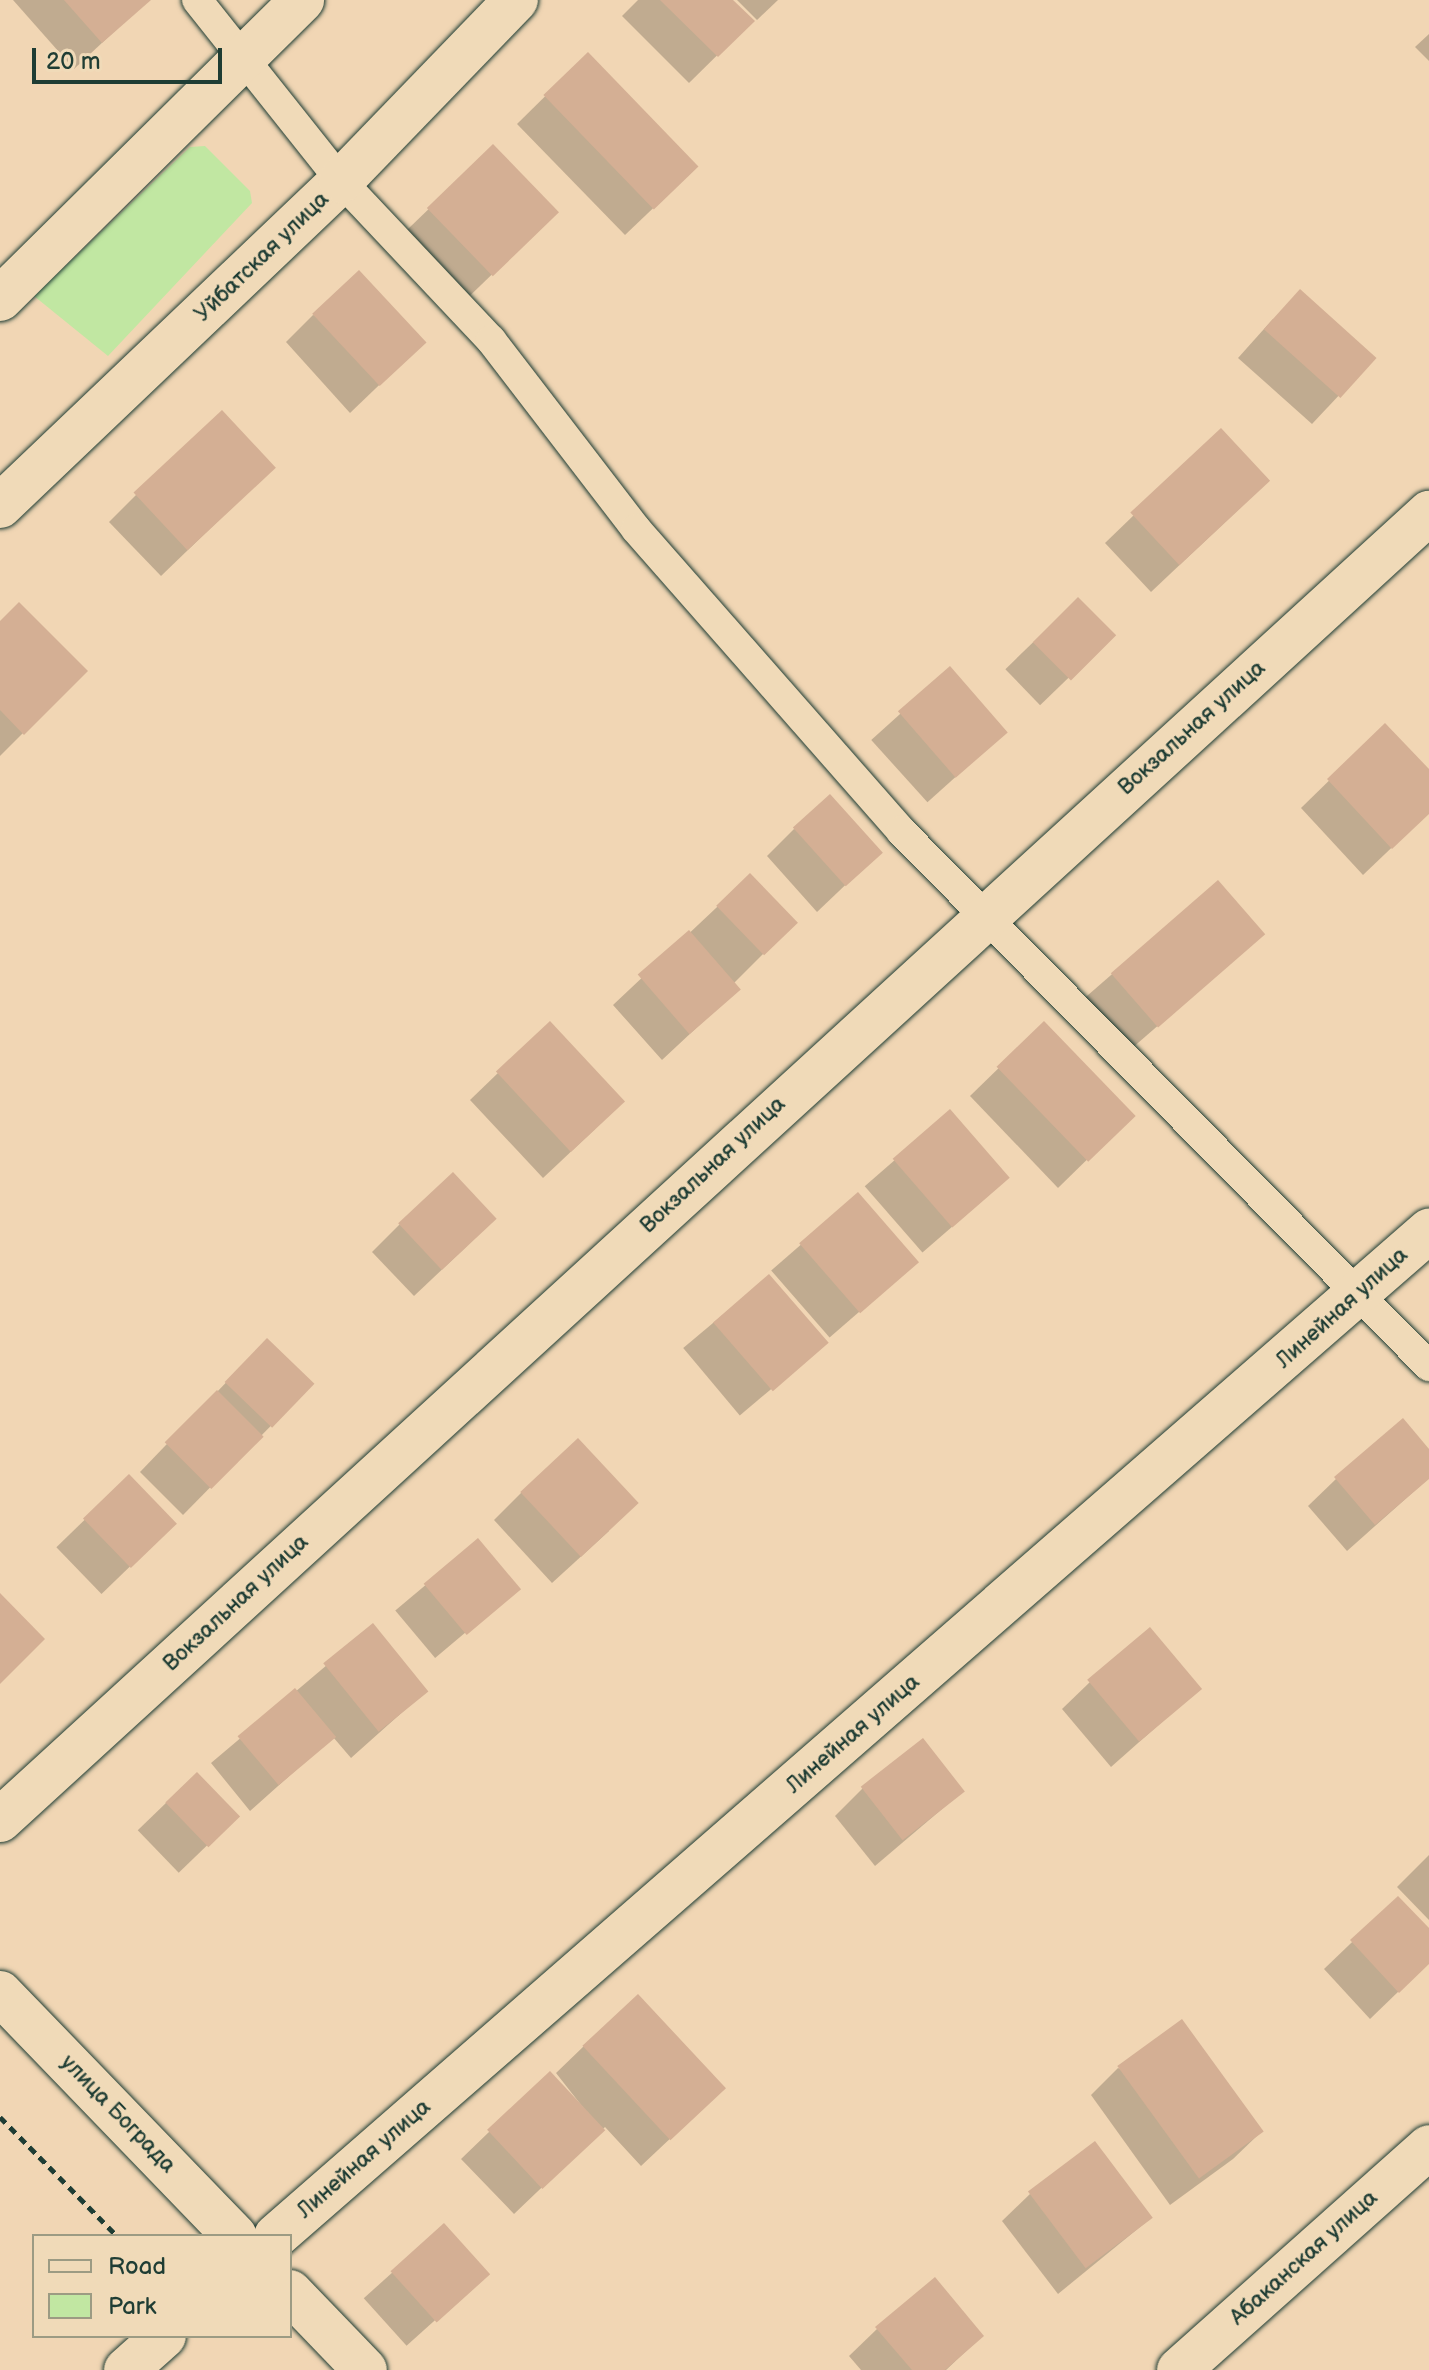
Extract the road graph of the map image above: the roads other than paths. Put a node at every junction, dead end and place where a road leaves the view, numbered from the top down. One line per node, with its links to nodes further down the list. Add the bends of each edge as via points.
1 (197, 0): 4 (lane)
2 (302, 0): 4 (street)
3 (516, 0): 5 (street, Уйбатская улица)
4 (246, 58): 5 (lane); 6 (street)
5 (341, 181): 7 (street, Уйбатская улица); 9 (lane, via 491,340 636,529 901,831)
6 (0, 299)
7 (0, 506)
8 (1429, 513): 9 (street, Вокзальная улица)
9 (985, 915): 11 (lane); 13 (street, Вокзальная улица)
10 (1429, 1231): 11 (street, Линейная улица)
11 (1358, 1296): 12 (lane); 17 (street, Линейная улица)
12 (1429, 1366)
13 (0, 1820)
14 (0, 1993): 16 (street, улица Бограда)
15 (1429, 2147): 22 (street, Абаканская улица)
16 (233, 2234)
17 (278, 2234)
18 (292, 2294): 21 (street)
19 (162, 2338): 20 (street)
20 (126, 2370)
21 (365, 2370)
22 (1179, 2370)

